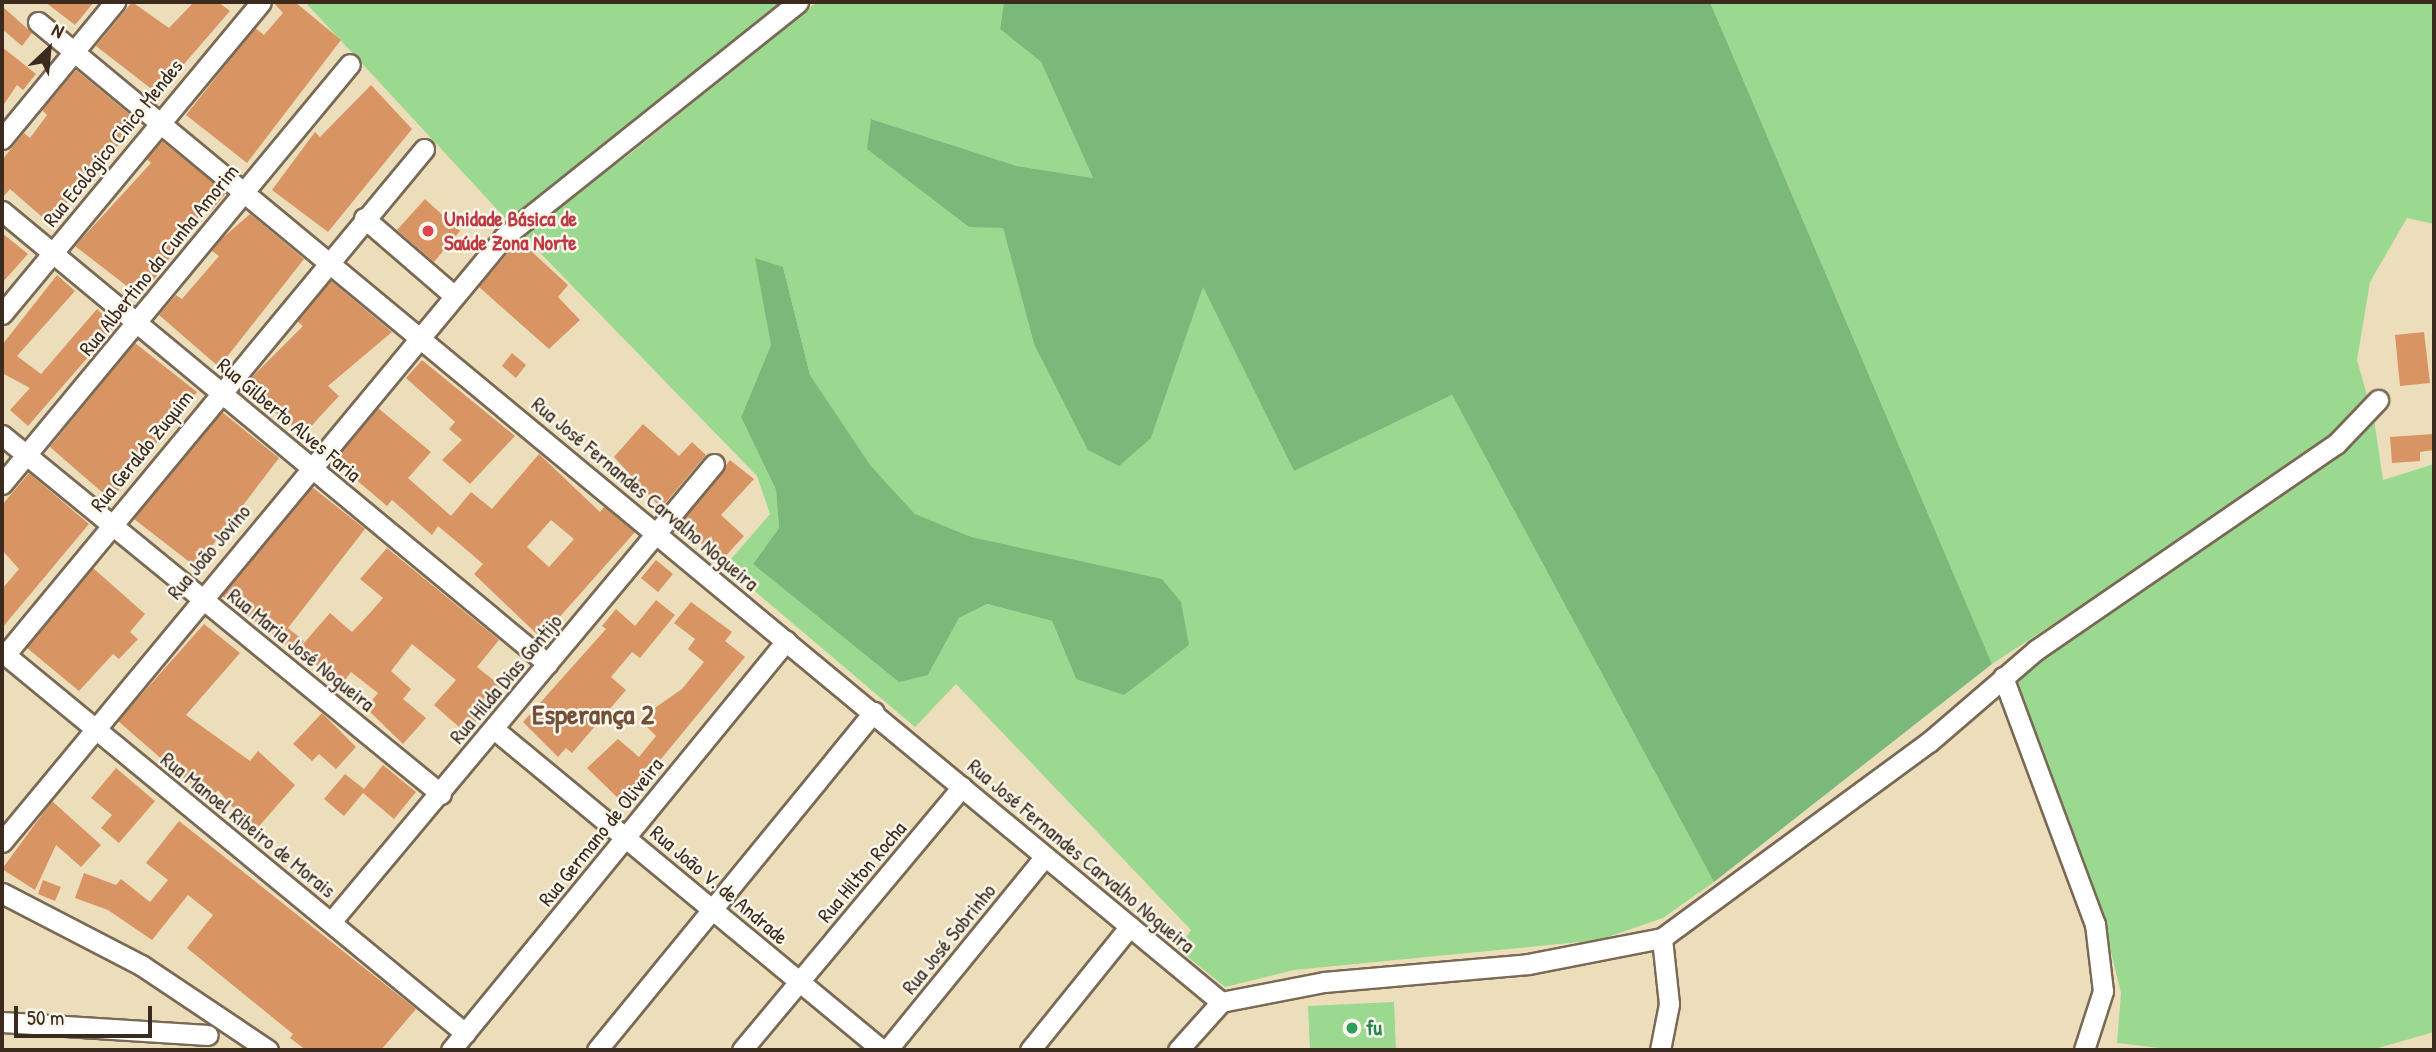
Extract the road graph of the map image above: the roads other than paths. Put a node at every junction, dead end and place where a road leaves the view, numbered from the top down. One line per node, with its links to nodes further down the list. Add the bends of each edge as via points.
1 (116, 2): 5 (street)
2 (261, 2): 7 (street, Rua Ecológico Chico Mendes)
3 (798, 2): 15 (street, Rua João Jovino, via 622,148 525,217)
4 (38, 22): 5 (street, Rua José Fernandes Carvalho Nogueira)
5 (74, 52): 7 (street, Rua José Fernandes Carvalho Nogueira); 8 (street)
6 (350, 64): 10 (street, Rua Albertino da Cunha Amorim)
7 (159, 122): 10 (street, Rua José Fernandes Carvalho Nogueira); 13 (street, Rua Ecológico Chico Mendes)
8 (2, 139)
9 (424, 149): 12 (street, Rua Geraldo Zuquim)
10 (244, 192): 14 (street, Rua José Fernandes Carvalho Nogueira); 17 (street, Rua Albertino da Cunha Amorim)
11 (2, 211): 13 (street, Rua Gilberto Alves Faria)
12 (364, 218): 14 (street, Rua Geraldo Zuquim); 15 (street)
13 (52, 253): 16 (street, Rua Ecológico Chico Mendes); 17 (street, Rua Gilberto Alves Faria)
14 (326, 261): 18 (street, Rua José Fernandes Carvalho Nogueira); 19 (street, Rua Geraldo Zuquim)
15 (453, 294): 18 (street, Rua João Jovino)
16 (2, 314)
17 (138, 324): 19 (street, Rua Gilberto Alves Faria); 22 (street, Rua Albertino da Cunha Amorim)
18 (420, 334): 24 (street, Rua João Jovino); 27 (street, Rua José Fernandes Carvalho Nogueira)
19 (219, 391): 24 (street, Rua Gilberto Alves Faria); 26 (street, Rua Geraldo Zuquim)
20 (2378, 400): 32 (street, via 2336,444)
21 (2, 435): 22 (street, Rua Maria José Nogueira)
22 (26, 454): 25 (street, Rua Albertino da Cunha Amorim); 26 (street, Rua Maria José Nogueira)
23 (715, 464): 27 (street, Rua Hilda Dias Gontijo)
24 (309, 468): 28 (street, Rua João Jovino); 31 (street, Rua Gilberto Alves Faria)
25 (2, 484)
26 (112, 525): 28 (street, Rua Maria José Nogueira); 30 (street, Rua Geraldo Zuquim)
27 (658, 536): 29 (street, Rua José Fernandes Carvalho Nogueira); 31 (street, Rua Hilda Dias Gontijo)
28 (201, 597): 34 (street, Rua João Jovino); 37 (street, Rua Maria José Nogueira)
29 (786, 641): 33 (street, Rua José Fernandes Carvalho Nogueira); 38 (street, Rua Germano de Oliveira)
30 (4, 654): 34 (street, Rua Manoel Ribeiro de Morais)
31 (548, 664): 35 (street, Rua Hilda Dias Gontijo)
32 (2003, 677): 45 (street, via 1857,797); 60 (street, via 2095,924 2103,991)
33 (874, 712): 36 (street, Rua José Fernandes Carvalho Nogueira); 42 (street)
34 (92, 727): 39 (street, Rua João Jovino); 43 (street, Rua Manoel Ribeiro de Morais)
35 (494, 729): 37 (street, Rua Hilda Dias Gontijo); 38 (street, Rua João V. de Andrade)
36 (962, 787): 40 (street, Rua José Fernandes Carvalho Nogueira); 46 (street, Rua Hilton Rocha)
37 (441, 794): 43 (street, Rua Hilda Dias Gontijo)
38 (627, 837): 42 (street, Rua João V. de Andrade); 50 (street, Rua Germano de Oliveira)
39 (2, 842)
40 (1045, 856): 44 (street, Rua José Fernandes Carvalho Nogueira); 56 (street, Rua José Sobrinho)
41 (2, 893): 48 (street, via 85,932)
42 (713, 909): 46 (street, Rua João V. de Andrade); 54 (street)
43 (331, 922): 50 (street, Rua Manoel Ribeiro de Morais)
44 (1130, 926): 47 (street, Rua José Fernandes Carvalho Nogueira); 57 (street)
45 (1662, 939): 47 (street, via 1528,964 1324,982); 59 (street, via 1669,1004)
46 (800, 982): 55 (street, Rua Hilton Rocha); 56 (street, Rua João V. de Andrade)
47 (1221, 1002): 58 (street)
48 (218, 1016): 51 (street); 52 (street)
49 (2, 1022): 51 (street)
50 (466, 1033): 53 (street, Rua Germano de Oliveira)
51 (208, 1043)
52 (268, 1050)
53 (451, 1050)
54 (597, 1050)
55 (742, 1050)
56 (885, 1050)
57 (1030, 1050)
58 (1178, 1050)
59 (1660, 1050)
60 (2084, 1050)

